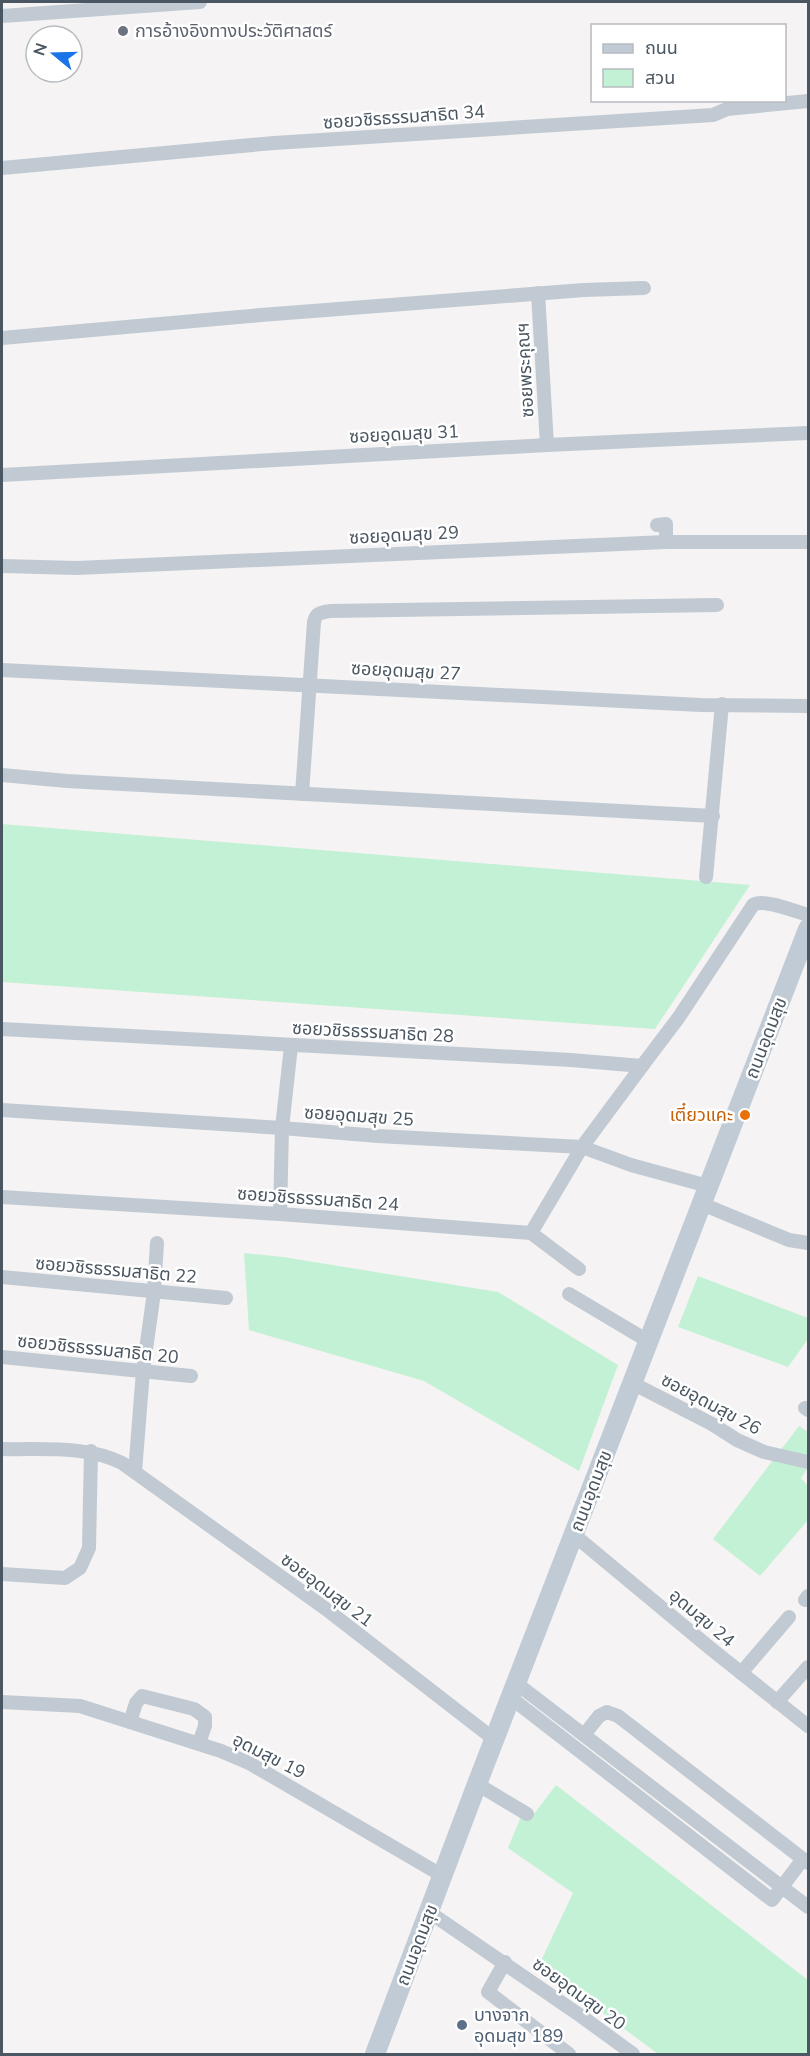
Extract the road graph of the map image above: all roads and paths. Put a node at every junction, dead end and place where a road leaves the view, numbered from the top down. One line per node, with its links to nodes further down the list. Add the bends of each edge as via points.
1 (200, 2): 2 (street)
2 (2, 16)
3 (808, 101): 4 (street, ซอยวชิรธรรมสาธิต 34, via 727,109 713,115 274,143)
4 (2, 168)
5 (644, 288): 6 (street)
6 (538, 293): 7 (street); 9 (street, ซอยพระคุณฯ)
7 (2, 338)
8 (808, 433): 9 (street, ซอยอุดมสุข 31)
9 (547, 445): 10 (street, ซอยอุดมสุข 31)
10 (2, 475)
11 (657, 525): 12 (street, via 666,524)
12 (666, 542): 13 (street, ซอยอุดมสุข 29); 14 (street, ซอยอุดมสุข 29, via 77,567)
13 (808, 542)
14 (2, 566)
15 (717, 605): 17 (street, via 319,613 314,622)
16 (2, 670): 17 (street, ซอยอุดมสุข 27)
17 (309, 684): 18 (street, ซอยอุดมสุข 27); 21 (street)
18 (722, 704): 19 (street, ซอยอุดมสุข 27); 22 (street)
19 (808, 706)
20 (2, 776): 21 (street)
21 (302, 794): 22 (street)
22 (713, 816): 23 (street)
23 (706, 877)
24 (808, 915): 28 (street, via 766,903 753,906)
25 (808, 929): 32 (main road, ถนนอุดมสุข)
26 (2, 1029): 27 (street, ซอยวชิรธรรมสาธิต 28)
27 (291, 1046): 28 (street, ซอยวชิรธรรมสาธิต 28); 30 (street)
28 (642, 1066): 31 (street)
29 (2, 1110): 30 (street, ซอยอุดมสุข 25)
30 (282, 1128): 31 (street, ซอยอุดมสุข 25); 34 (street)
31 (582, 1147): 32 (street, ซอยอุดมสุข 25); 35 (street)
32 (705, 1195): 37 (street, ซอยอุดมสุข 25, via 789,1240); 43 (main road, ถนนอุดมสุข)
33 (2, 1197): 34 (street, ซอยวชิรธรรมสาธิต 24)
34 (280, 1214): 35 (street, ซอยวชิรธรรมสาธิต 24)
35 (531, 1233): 38 (street)
36 (157, 1243): 40 (street)
37 (808, 1243)
38 (579, 1269)
39 (2, 1277): 40 (street, ซอยวชิรธรรมสาธิต 22)
40 (154, 1292): 42 (street, ซอยวชิรธรรมสาธิต 22); 45 (street)
41 (569, 1294): 43 (street)
42 (226, 1298)
43 (648, 1341): 47 (main road, ถนนอุดมสุข)
44 (2, 1357): 45 (street, ซอยวชิรธรรมสาธิต 20)
45 (143, 1371): 46 (street, ซอยวชิรธรรมสาธิต 20); 51 (street)
46 (191, 1376)
47 (632, 1383): 50 (street, ซอยอุดมสุข 26, via 737,1440 764,1452); 52 (main road, ถนนอุดมสุข)
48 (2, 1449): 49 (street, ซอยอุดมสุข 21)
49 (90, 1451): 51 (street, ซอยอุดมสุข 21, via 109,1456); 53 (street, via 89,1548 80,1568 64,1578)
50 (808, 1462)
51 (135, 1472): 63 (street, ซอยอุดมสุข 21, via 326,1609)
52 (574, 1535): 56 (street, อุดมสุข 24); 57 (main road, ถนนอุดมสุข)
53 (2, 1574)
54 (789, 1617): 56 (street)
55 (808, 1667): 59 (street)
56 (741, 1673): 59 (street, อุดมสุข 24)
57 (514, 1690): 62 (street); 63 (main road, ถนนอุดมสุข); 64 (street)
58 (2, 1702): 60 (street, อุดมสุข 19, via 80,1706)
59 (777, 1702): 61 (street, อุดมสุข 24)
60 (130, 1722): 65 (street, อุดมสุข 19); 65 (street, via 142,1696 194,1709 205,1717)
61 (808, 1726)
62 (581, 1732): 64 (street); 68 (street, via 607,1712 618,1716); 70 (street)
63 (495, 1740): 66 (main road, ถนนอุดมสุข)
64 (568, 1742): 70 (street, via 772,1900)
65 (199, 1743): 69 (street, อุดมสุข 19, via 249,1763)
66 (477, 1784): 67 (street); 69 (main road, ถนนอุดมสุข)
67 (528, 1814)
68 (806, 1861): 70 (street)
69 (443, 1876): 72 (main road, ถนนอุดมสุข)
70 (782, 1887): 71 (street)
71 (808, 1907)
72 (429, 1912): 73 (street, ซอยอุดมสุข 20); 74 (main road, ถนนอุดมสุข)
73 (505, 1962): 75 (street, ซอยอุดมสุข 20, via 488,1992); 76 (street, ซอยอุดมสุข 20)
74 (375, 2055)
75 (569, 2055)
76 (633, 2055)

